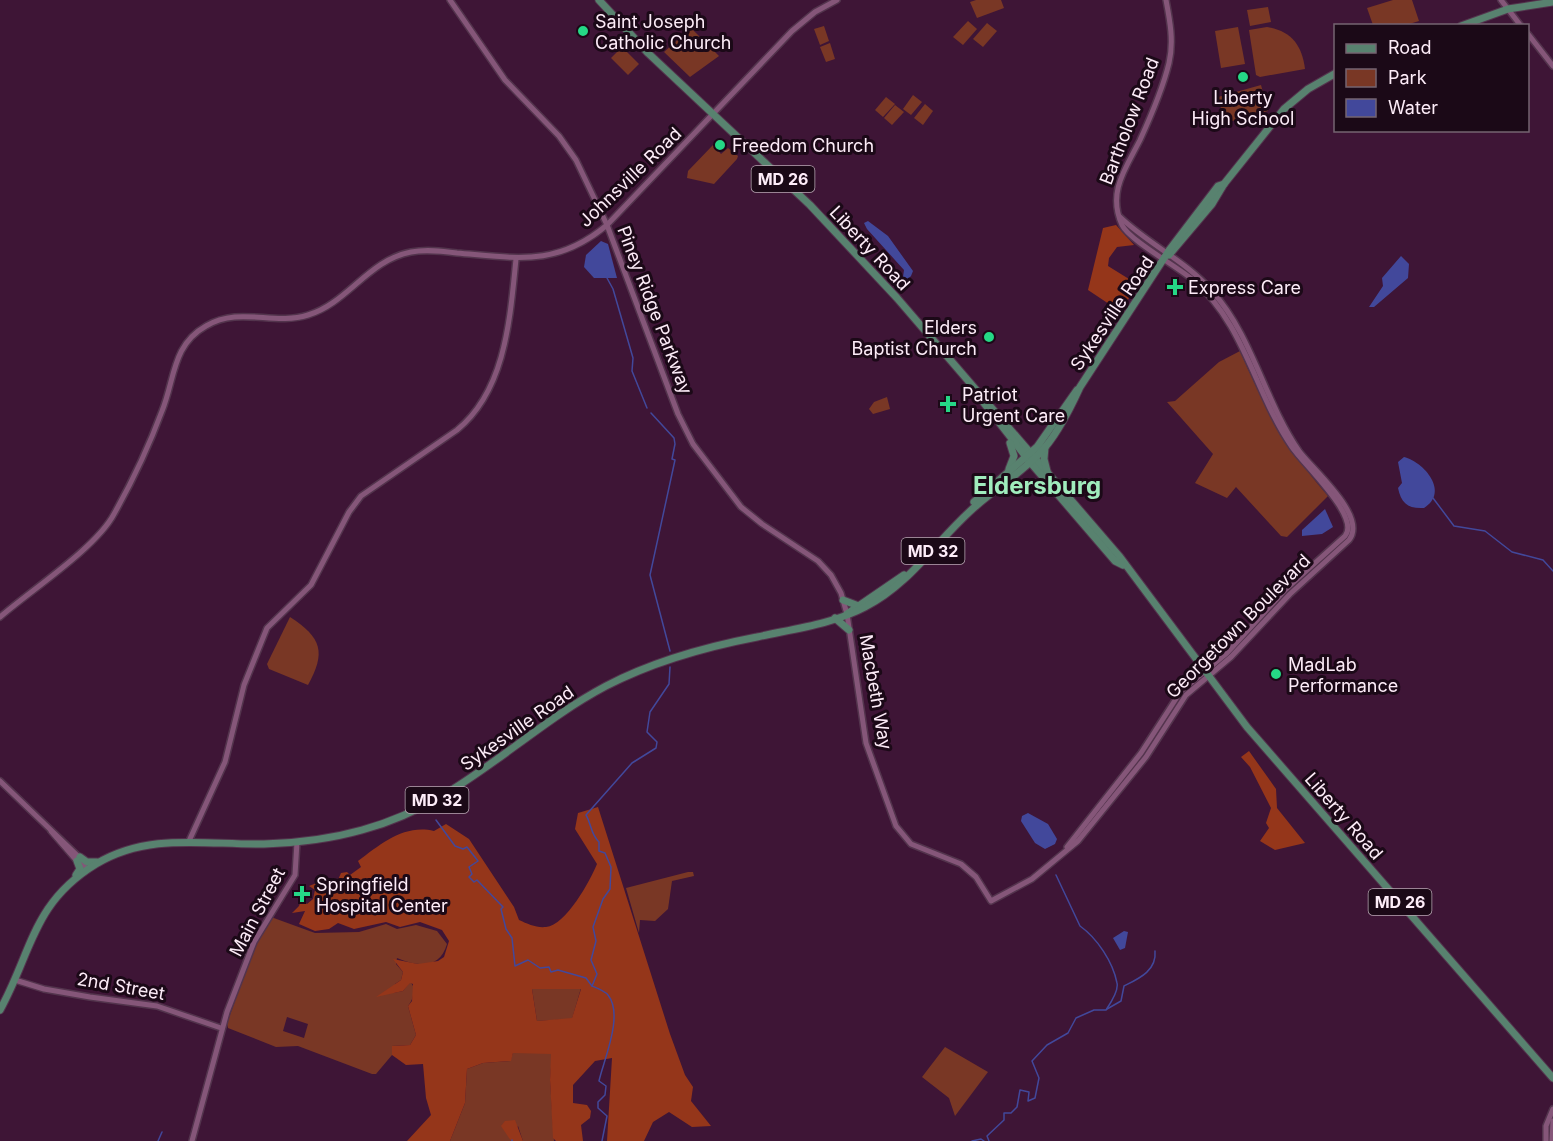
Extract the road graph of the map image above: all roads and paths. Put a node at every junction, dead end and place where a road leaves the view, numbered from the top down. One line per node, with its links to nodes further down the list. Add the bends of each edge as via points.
1 (450, 0): 15 (street, Piney Ridge Parkway, via 505,80 573,154)
2 (599, 0): 13 (main road, Liberty Road / MD 26)
3 (837, 0): 13 (street, Johnsville Road, via 792,32)
4 (1166, 0): 14 (street, Bartholow Road, via 1171,35 1169,61 1141,138 1119,180 1116,200)
5 (1501, 0): 7 (street)
6 (1553, 2): 7 (main road)
7 (1508, 9): 8 (main road); 9 (street)
8 (1467, 24)
9 (1519, 24)
10 (1529, 36): 11 (street)
11 (1553, 66)
12 (1334, 75): 18 (main road, Sykesville Road / MD 32, via 1289,103 1224,184 1218,186)
13 (714, 115): 15 (street, Johnsville Road); 20 (main road, Liberty Road / MD 26, via 852,248)
14 (1120, 216): 16 (street, Bartholow Road); 17 (street)
15 (607, 225): 19 (street, Johnsville Road, via 562,252); 28 (street, Piney Ridge Parkway, via 693,444 749,514 818,561 831,575)
16 (1124, 228): 17 (street); 18 (street)
17 (1142, 237): 18 (street)
18 (1167, 257): 23 (main road, Sykesville Road / MD 32, via 1069,398); 34 (street, Georgetown Boulevard, via 1197,276 1224,306 1245,339 1285,429 1344,509 1349,522 1347,534 1285,590)
19 (516, 259): 31 (street, Johnsville Road, via 431,251 404,253 375,267 330,303 308,315 287,319 233,315 200,330 176,360 162,412 108,524); 36 (street, via 507,329 484,400 457,430 362,496 344,520 311,585 267,628 244,685 225,762)
20 (981, 399): 21 (main road, Liberty Road / MD 26); 22 (main road, Liberty Road / MD 26)
21 (1001, 428): 24 (main road, Liberty Road / MD 26); 25 (main road, via 1014,453)
22 (1018, 437): 23 (main road, via 1032,444); 24 (main road, Liberty Road / MD 26)
23 (1044, 443): 24 (main road, Sykesville Road / MD 32); 26 (main road)
24 (1030, 458): 25 (main road, Sykesville Road / MD 32); 26 (main road, Liberty Road / MD 26); 27 (main road, Liberty Road / MD 26, via 1115,561); 30 (main road, Sykesville Road / MD 32, via 967,514 898,586 863,609)
25 (1007, 472): 29 (main road, Sykesville Road / MD 32, via 904,575)
26 (1048, 473): 27 (main road, Liberty Road / MD 26)
27 (1124, 566): 34 (main road, Liberty Road / MD 26, via 1173,625)
28 (843, 600): 29 (main road); 30 (street, Piney Ridge Parkway)
29 (856, 605): 30 (main road, Sykesville Road / MD 32)
30 (847, 614): 32 (main road, Sykesville Road / MD 32); 33 (street, Macbeth Way)
31 (0, 617)
32 (835, 618): 33 (main road); 37 (main road, Sykesville Road / MD 32, via 703,648 642,669 585,698 433,803 362,830)
33 (849, 630): 42 (street, Macbeth Way, via 866,743 896,826 911,844 961,864 976,877)
34 (1205, 673): 42 (street, Georgetown Boulevard, via 1176,697 1141,753 1065,851 1032,879); 46 (main road, Liberty Road / MD 26, via 1247,727)
35 (0, 781): 38 (street)
36 (189, 841): 37 (main road, Sykesville Road / MD 32); 39 (main road, Sykesville Road / MD 32, via 151,843)
37 (297, 842): 45 (street, Main Street, via 295,875 254,942)
38 (78, 859): 39 (main road); 40 (street); 41 (main road, via 80,869)
39 (99, 862): 40 (main road, Sykesville Road / MD 32)
40 (88, 869): 41 (main road, Sykesville Road / MD 32)
41 (74, 880): 43 (main road, Sykesville Road / MD 32, via 38,923)
42 (991, 901)
43 (15, 980): 44 (main road, Sykesville Road / MD 32); 45 (street, 2nd Street, via 90,997 157,1006)
44 (0, 1010)
45 (221, 1028): 49 (street, Main Street)
46 (1553, 1078)
47 (1553, 1109): 50 (street, via 1546,1126)
48 (1553, 1121): 51 (street)
49 (192, 1141)
50 (1546, 1141)
51 (1552, 1141)

